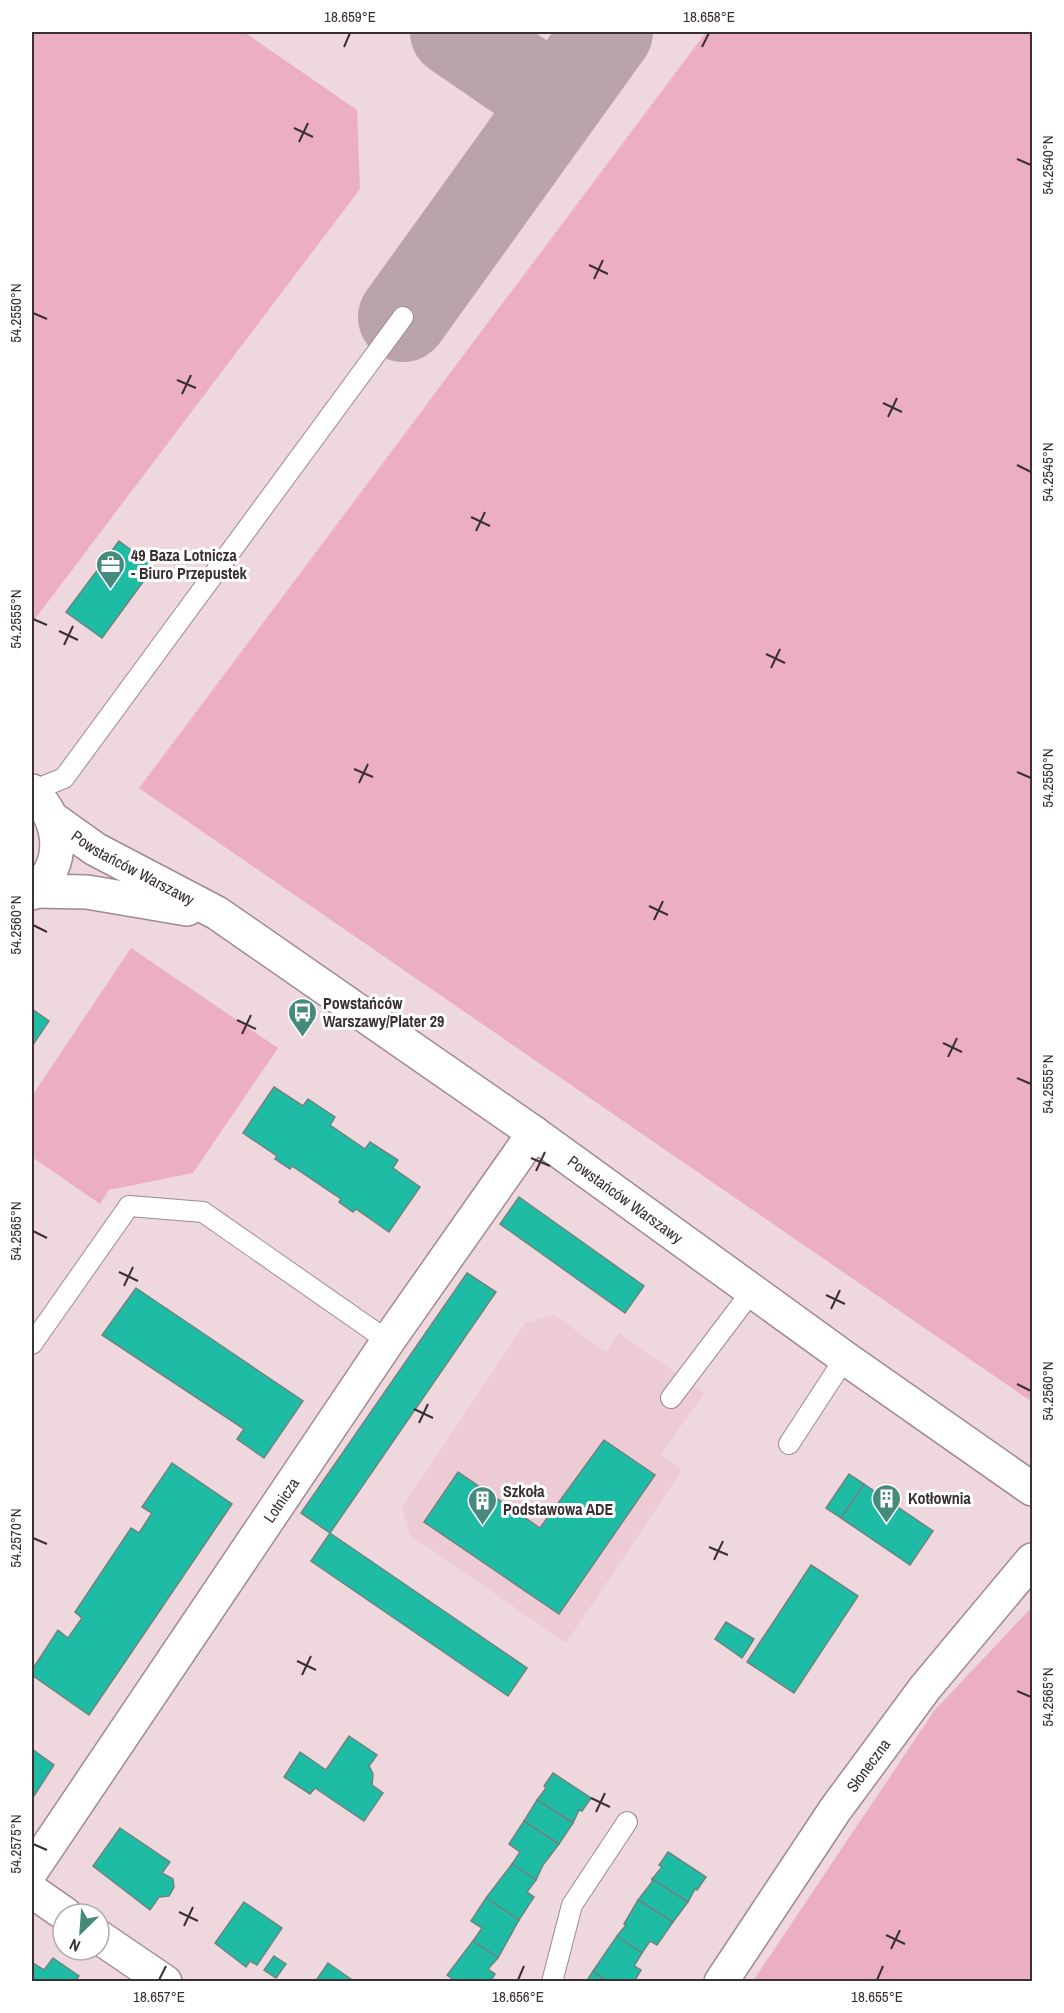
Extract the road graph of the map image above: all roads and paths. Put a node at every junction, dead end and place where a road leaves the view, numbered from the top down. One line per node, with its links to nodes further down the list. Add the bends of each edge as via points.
1 (403, 318): 2 (lane, via 64,777)
2 (32, 791): 3 (street)
3 (53, 819): 4 (street, via 57,850 53,866); 5 (street, Powstańców Warszawy, via 95,849)
4 (33, 892): 5 (street, Powstańców Warszawy, via 87,892)
5 (217, 913): 6 (street, Powstańców Warszawy)
6 (534, 1133): 7 (street, Powstańców Warszawy); 8 (street, Lotnicza)
7 (752, 1291): 10 (street, Powstańców Warszawy); 11 (lane)
8 (388, 1341): 9 (lane, via 203,1212 129,1206); 16 (street, Lotnicza)
9 (32, 1344)
10 (845, 1358): 12 (lane); 13 (street, Powstańców Warszawy)
11 (671, 1398)
12 (789, 1444)
13 (1032, 1490)
14 (1032, 1560): 22 (street, Słoneczna, via 924,1688 835,1810)
15 (627, 1822): 21 (lane, via 572,1905)
16 (32, 1870)
17 (32, 1891): 18 (street)
18 (51, 1904)
19 (111, 1945): 20 (street)
20 (165, 1982)
21 (552, 1982)
22 (721, 1982)

